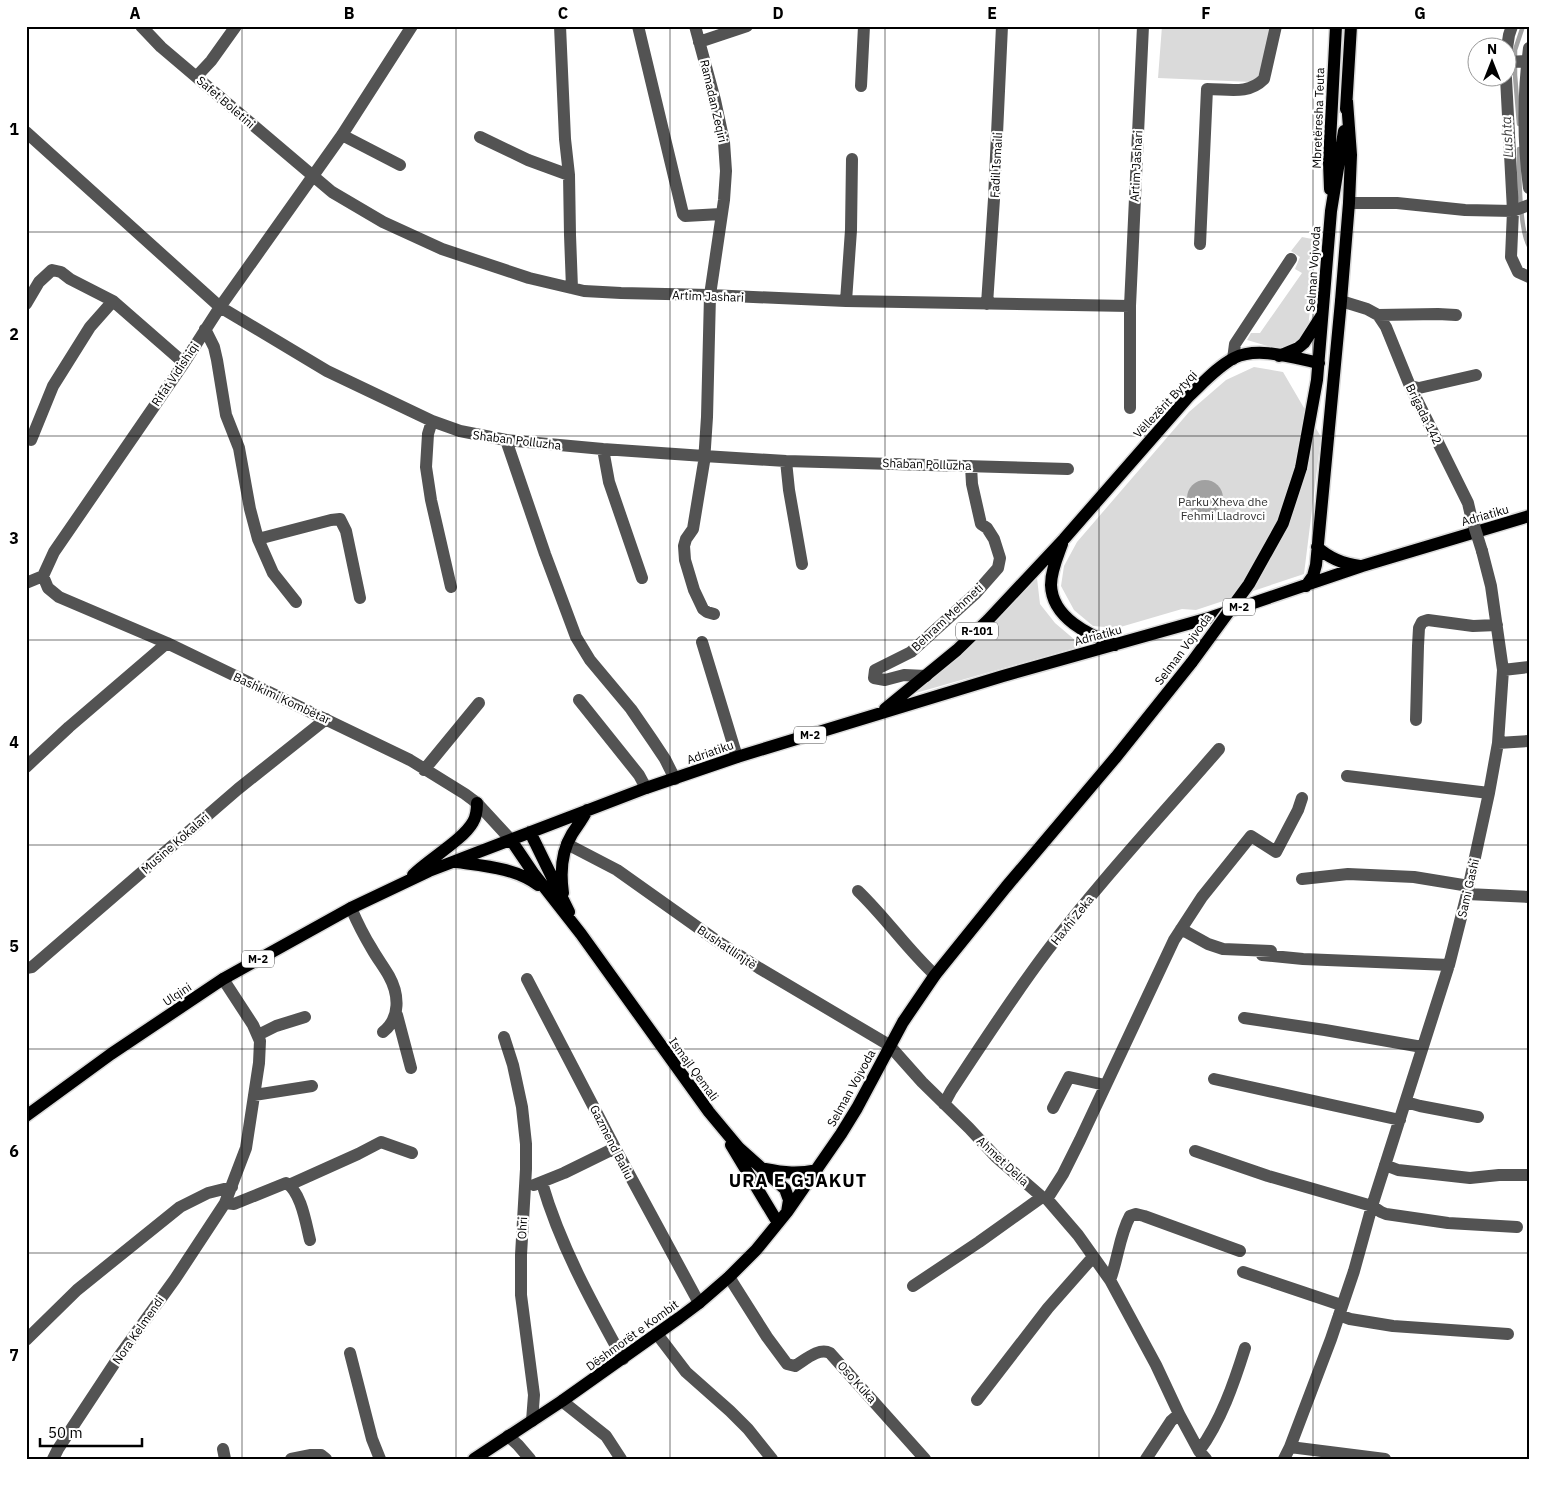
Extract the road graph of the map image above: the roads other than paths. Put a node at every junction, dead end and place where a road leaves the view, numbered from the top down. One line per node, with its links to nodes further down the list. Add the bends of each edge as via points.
1 (141, 26): 20 (street, Safet Boletini)
2 (236, 26): 20 (street, via 212,61)
3 (412, 26): 25 (street, Rifat Vidishiqi)
4 (560, 26): 29 (street)
5 (638, 26): 36 (street, via 682,214)
6 (695, 26): 16 (street, Ramadan Zeqiri)
7 (747, 26): 16 (street)
8 (864, 26): 21 (street)
9 (1002, 26): 47 (street, Fadil Ismaili)
10 (1143, 26): 48 (street, Artim Jashari)
11 (1276, 26): 37 (street, via 1264,79 1258,85 1249,90 1207,89)
12 (1336, 26): 34 (main road, Mbretëresha Teuta, via 1329,162)
13 (1351, 26): 23 (main road)
14 (1512, 26): 15 (street)
15 (1509, 38)
16 (699, 42): 36 (street, Ramadan Zeqiri, via 724,142 726,171)
17 (1529, 48): 19 (street)
18 (1518, 61): 19 (street)
19 (1527, 61): 31 (street)
20 (197, 76): 30 (street, Safet Boletini)
21 (861, 86)
22 (1507, 88): 35 (street)
23 (1347, 101): 32 (main road, via 1351,155); 34 (main road, Selman Vojvoda)
24 (26, 132): 49 (street, Shaban Polluzha)
25 (342, 135): 28 (street); 30 (street, Rifat Vidishiqi)
26 (480, 137): 29 (street)
27 (852, 159): 44 (street)
28 (400, 164)
29 (569, 175): 40 (street)
30 (312, 176): 40 (street, Artim Jashari, via 332,192 384,222 442,248 521,276); 49 (street, Rifat Vidishiqi)
31 (1528, 181)
32 (1349, 203): 35 (street); 45 (main road)
33 (1529, 205): 35 (street)
34 (1331, 211): 50 (main road, Selman Vojvoda)
35 (1513, 211): 39 (street, via 1511,256 1518,272)
36 (722, 214): 42 (street, Ramadan Zeqiri)
37 (1200, 244)
38 (1291, 259): 55 (street, via 1235,344)
39 (1529, 277)
40 (572, 288): 42 (street, Artim Jashari, via 621,293)
41 (30, 291): 43 (street, via 52,270); 46 (street)
42 (710, 295): 44 (street, Artim Jashari); 65 (street, Ramadan Zeqiri)
43 (113, 300): 56 (street); 62 (street, via 90,327 53,386)
44 (846, 301): 47 (street, Artim Jashari)
45 (1341, 301): 51 (street); 72 (main road)
46 (26, 304)
47 (987, 304): 48 (street, Artim Jashari)
48 (1130, 306): 60 (street, Artim Jashari)
49 (220, 307): 53 (street, Rifat Vidishiqi); 61 (street, Shaban Polluzha, via 327,371)
50 (1324, 313): 54 (main road, via 1304,344); 57 (main road, Selman Vojvoda)
51 (1378, 315): 52 (street); 59 (street, Brigada 142, via 1389,333)
52 (1456, 315)
53 (205, 329): 56 (street, Rifat Vidishiqi); 71 (street, via 218,360 226,415 239,448)
54 (1278, 356): 55 (main road, Vëllezërit Bytyqi / R-101, via 1251,353); 57 (main road, Vëllezërit Bytyqi / R-101)
55 (1233, 359): 70 (main road, Vëllezërit Bytyqi / R-101, via 1189,396)
56 (184, 363): 76 (street, Rifat Vidishiqi, via 54,552)
57 (1319, 363): 125 (main road, Selman Vojvoda, bridge, via 1301,468 1283,523 1249,584 1116,757)
58 (1476, 375): 59 (street, via 1419,388)
59 (1410, 386): 73 (street, Brigada 142, bridge, via 1468,503)
60 (1130, 408)
61 (432, 421): 63 (street, Shaban Polluzha, via 473,435); 80 (street, via 426,467)
62 (30, 440)
63 (506, 440): 64 (street, Shaban Polluzha); 103 (street, Adriatiku, via 576,637 657,746)
64 (603, 449): 65 (street, Shaban Polluzha); 77 (street, via 609,482)
65 (704, 456): 66 (street, Shaban Polluzha); 83 (street, Ramadan Zeqiri, via 693,529 684,546 694,590 703,609)
66 (786, 460): 67 (street, Shaban Polluzha); 74 (street)
67 (971, 466): 68 (street, Shaban Polluzha); 90 (street, Behram Mehmeti, via 981,524 994,539 1000,558 998,568 976,593 911,652 875,670 874,678)
68 (1068, 469)
69 (1529, 516): 75 (main road, Adriatiku / M-2)
70 (1064, 538): 87 (main road, R-101, via 1054,565 1053,596 1072,623); 90 (main road, R-101, via 988,620)
71 (258, 540): 81 (street, via 340,519 346,531); 82 (street, via 273,574)
72 (1318, 547): 75 (main road, via 1338,561); 79 (main road, via 1313,576)
73 (1482, 551): 84 (street, Sami Gashi)
74 (802, 564)
75 (1362, 566): 79 (main road, Adriatiku / M-2)
76 (43, 576): 78 (street); 86 (street, Bashkimi Kombëtar, via 48,588 59,597)
77 (642, 578)
78 (26, 583)
79 (1306, 586): 87 (main road, Adriatiku / M-2)
80 (451, 587)
81 (360, 598)
82 (296, 602)
83 (714, 614)
84 (1497, 625): 89 (street, Sami Gashi); 95 (street, via 1422,622 1419,628)
85 (702, 642): 99 (street)
86 (167, 643): 94 (street, Bashkimi Kombëtar); 100 (street)
87 (1115, 645): 93 (main road, Adriatiku / M-2)
88 (1529, 667): 89 (street)
89 (1503, 670): 97 (street, Sami Gashi)
90 (926, 676): 93 (main road, R-101)
91 (579, 700): 104 (street)
92 (479, 703): 101 (street)
93 (881, 713): 99 (main road, Adriatiku / M-2)
94 (326, 719): 101 (street, Bashkimi Kombëtar); 124 (street, Musine Kokalari, via 238,789 32,967)
95 (1416, 720)
96 (1529, 741): 97 (street)
97 (1498, 743): 105 (street, Sami Gashi)
98 (1219, 749): 142 (street, Haxhi Zeka, via 1047,950 1006,1006)
99 (737, 757): 103 (main road, Adriatiku / M-2)
100 (26, 768)
101 (424, 770): 107 (street, Bashkimi Kombëtar)
102 (1347, 776): 105 (street)
103 (675, 779): 104 (main road, Adriatiku / M-2)
104 (646, 788): 108 (main road, Adriatiku / M-2)
105 (1489, 793): 115 (street, Sami Gashi)
106 (1302, 798): 121 (street, via 1276,852 1251,836)
107 (477, 803): 110 (street, Bashkimi Kombëtar); 114 (main road, via 476,817 466,831 422,865)
108 (587, 810): 109 (main road, Adriatiku / M-2); 111 (main road)
109 (530, 832): 110 (main road, Adriatiku / M-2); 119 (main road, Ismajl Qemali)
110 (511, 840): 112 (main road, Ulqini / M-2); 116 (main road, Ismajl Qemali)
111 (567, 844): 119 (main road, via 561,865); 134 (street, Bushatllinjtë, via 617,870 759,968)
112 (455, 862): 114 (main road, Ulqini / M-2); 116 (main road, via 503,869 530,880)
113 (1302, 880): 115 (street, via 1348,874 1414,876)
114 (407, 881): 120 (main road, Ulqini / M-2)
115 (1468, 890): 118 (street); 123 (street, Sami Gashi)
116 (546, 891): 122 (main road, Ismajl Qemali)
117 (858, 891): 125 (street, via 916,958)
118 (1529, 897)
119 (565, 903): 122 (main road, Ismajl Qemali)
120 (351, 908): 126 (main road, Ulqini / M-2); 128 (street, via 358,926 390,976 396,994)
121 (1181, 928): 123 (street, via 1223,949 1312,959); 138 (street)
122 (581, 934): 147 (main road, Ismajl Qemali)
123 (1449, 965): 135 (street, Sami Gashi)
124 (26, 968)
125 (935, 975): 134 (main road, Selman Vojvoda)
126 (223, 979): 132 (street); 144 (main road, Ulqini / M-2)
127 (528, 979): 148 (street, Gazmend Baliu)
128 (397, 1015): 131 (street); 136 (street)
129 (305, 1017): 132 (street)
130 (1244, 1018): 135 (street)
131 (383, 1032)
132 (258, 1035): 140 (street, Nora Kelmendi, via 260,1051)
133 (504, 1037): 157 (street, Ohri, via 522,1106 526,1144)
134 (889, 1045): 142 (street, Ahmet Delia); 153 (main road, Selman Vojvoda, via 857,1108)
135 (1422, 1047): 141 (street, Sami Gashi)
136 (411, 1068)
137 (1214, 1079): 146 (street)
138 (1105, 1085): 143 (street, via 1069,1077); 159 (street, via 1063,1174)
139 (312, 1086): 140 (street)
140 (254, 1095): 158 (street, Nora Kelmendi, via 246,1148)
141 (1406, 1102): 145 (street); 146 (street, Sami Gashi)
142 (944, 1104): 159 (street, Ahmet Delia, via 996,1157)
143 (1054, 1108)
144 (26, 1116)
145 (1478, 1117)
146 (1400, 1120): 151 (street, Sami Gashi)
147 (720, 1126): 152 (main road, Ismajl Qemali); 163 (main road)
148 (615, 1148): 155 (street); 172 (street, Gazmend Baliu)
149 (1195, 1151): 161 (street)
150 (412, 1153): 156 (street, via 382,1142)
151 (1386, 1165): 154 (street, via 1398,1170 1470,1178); 161 (street, Sami Gashi)
152 (764, 1169): 153 (main road, via 786,1173); 162 (main road, Ismajl Qemali, via 785,1189 789,1200)
153 (817, 1170): 162 (main road, Selman Vojvoda)
154 (1529, 1175)
155 (542, 1183): 157 (street); 179 (street, via 572,1262)
156 (289, 1185): 160 (street, via 274,1186 234,1204); 165 (street, via 298,1198)
157 (524, 1186): 183 (street, Ohri, via 521,1295 534,1394)
158 (232, 1187): 160 (street, Nora Kelmendi); 176 (street, via 194,1199 173,1213 77,1290)
159 (1044, 1198): 167 (street, Ahmet Delia, via 1078,1235); 171 (street)
160 (225, 1203): 187 (street, Nora Kelmendi)
161 (1372, 1206): 164 (street, via 1394,1215); 173 (street, Sami Gashi)
162 (787, 1212): 163 (main road, Dëshmorët e Kombit)
163 (778, 1223): 169 (main road, Dëshmorët e Kombit)
164 (1517, 1228)
165 (310, 1240)
166 (1240, 1251): 170 (street, via 1136,1214 1130,1216 1126,1223)
167 (1093, 1257): 170 (street, Ahmet Delia); 180 (street, via 1048,1308)
168 (1243, 1272): 173 (street)
169 (729, 1276): 172 (main road, Dëshmorët e Kombit); 195 (street, Oso Kuka, via 787,1364 795,1366 820,1352 830,1354)
170 (1110, 1280): 182 (street, Ahmet Delia)
171 (913, 1286)
172 (699, 1303): 174 (main road, Dëshmorët e Kombit)
173 (1340, 1310): 175 (street, via 1358,1321); 185 (street, Sami Gashi)
174 (657, 1334): 179 (main road, Dëshmorët e Kombit); 194 (street, via 686,1372 736,1417)
175 (1508, 1334)
176 (26, 1340)
177 (1245, 1348): 186 (street, Ahmet Delia)
178 (350, 1353): 190 (street)
179 (623, 1359): 181 (main road, Dëshmorët e Kombit)
180 (977, 1400)
181 (562, 1401): 183 (main road, Dëshmorët e Kombit); 193 (street, via 606,1436)
182 (1179, 1414): 186 (street, Ahmet Delia); 196 (street)
183 (532, 1422): 184 (main road, Dëshmorët e Kombit)
184 (508, 1436): 191 (main road, Dëshmorët e Kombit); 192 (street)
185 (1290, 1447): 197 (street, Sami Gashi); 198 (street)
186 (1202, 1455)
187 (53, 1459)
188 (291, 1459): 189 (street, via 312,1454 321,1454)
189 (326, 1459)
190 (380, 1459)
191 (474, 1459)
192 (530, 1459)
193 (620, 1459)
194 (772, 1459)
195 (926, 1459)
196 (1146, 1459)
197 (1284, 1459)
198 (1385, 1459)

